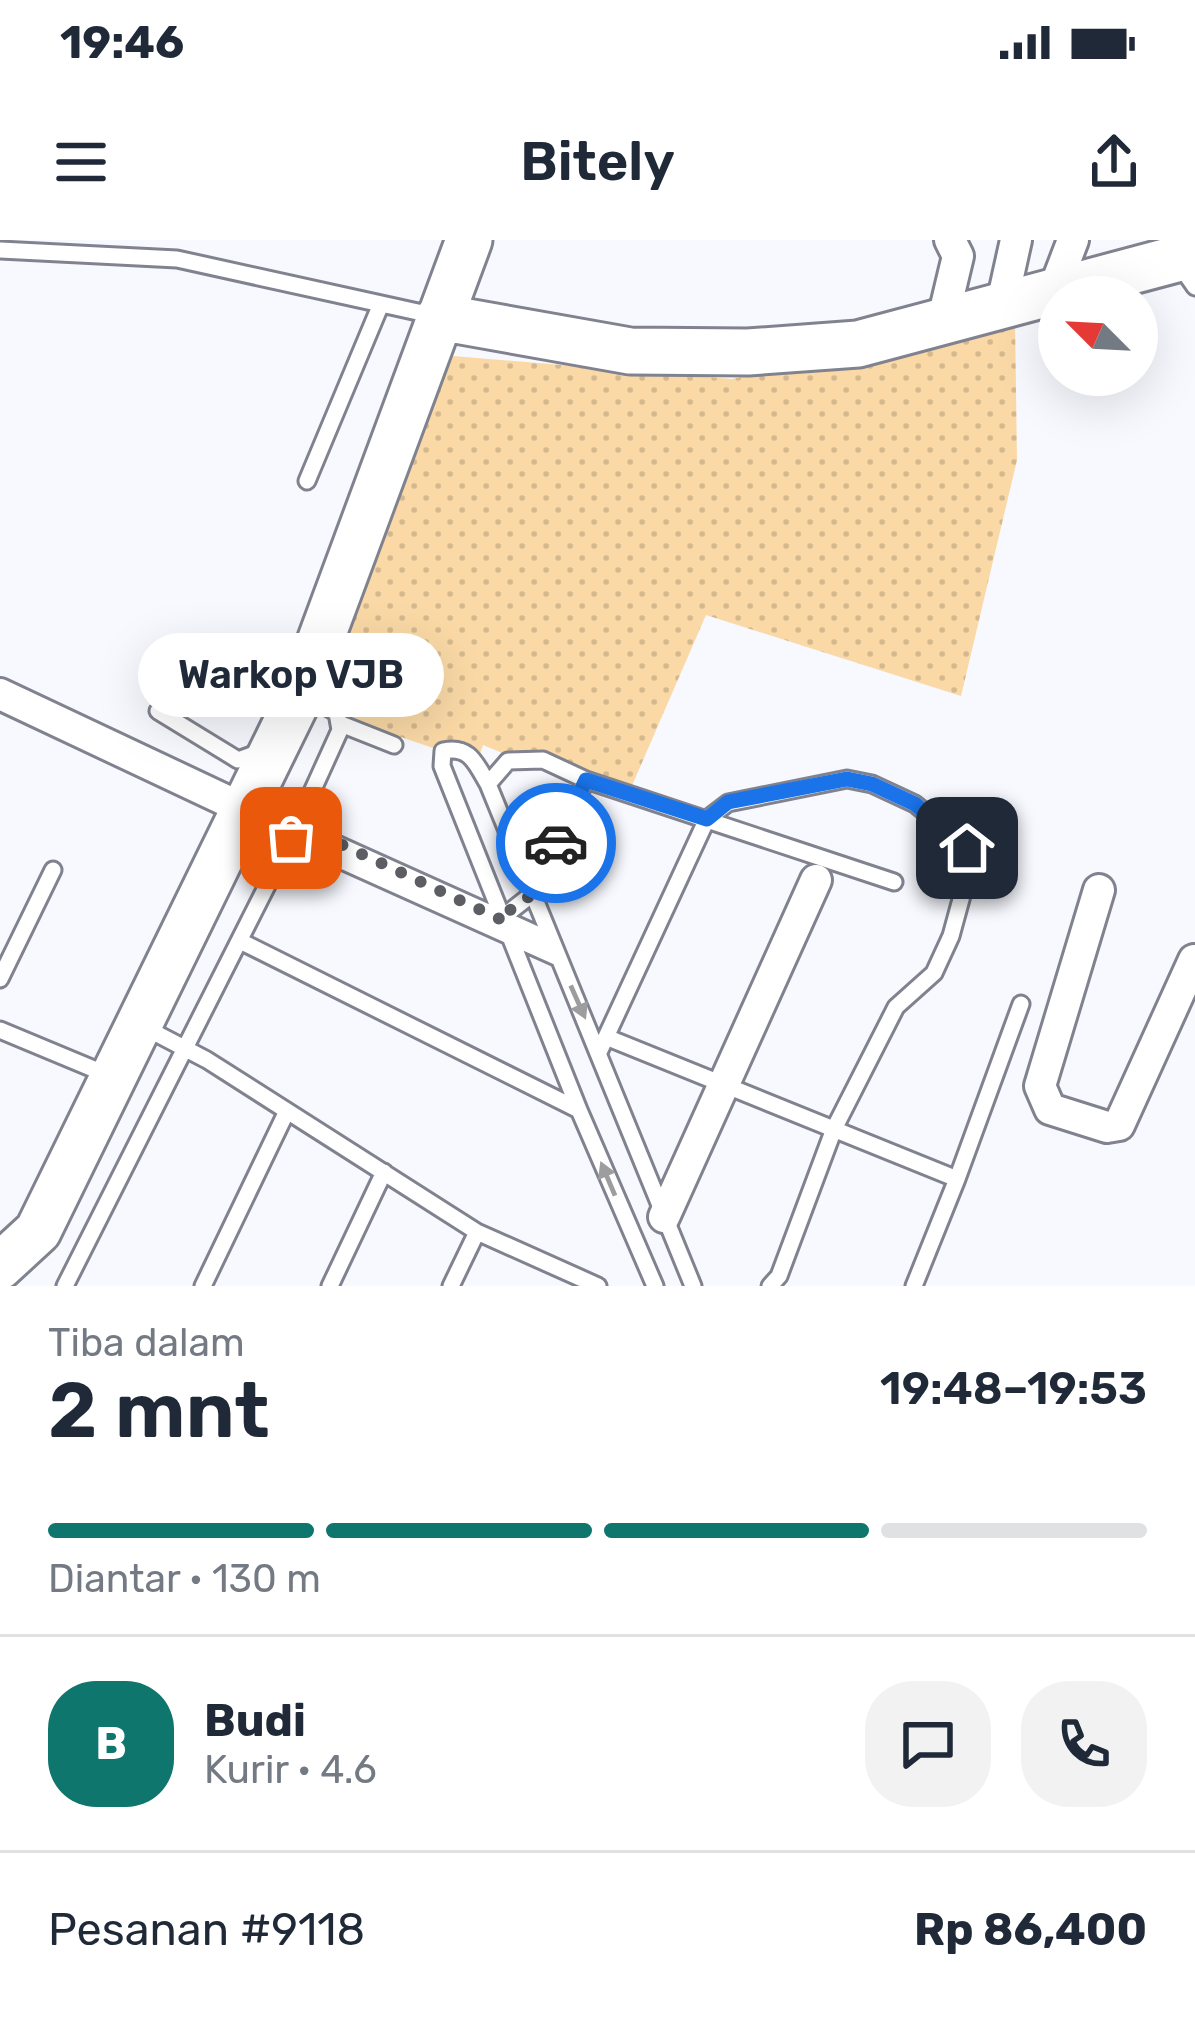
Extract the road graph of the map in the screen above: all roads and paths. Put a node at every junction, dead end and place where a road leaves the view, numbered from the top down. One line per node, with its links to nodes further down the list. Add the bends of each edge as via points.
1 (469, 240): 12 (main road)
2 (950, 240): 13 (street, via 958,256)
3 (1016, 240): 11 (street)
4 (1073, 240): 7 (street)
5 (0, 250): 10 (lane, via 176,259)
6 (1192, 266): 8 (main road)
7 (1059, 276)
8 (1144, 276)
9 (1038, 298): 11 (main road)
10 (381, 304): 12 (lane); 14 (lane)
11 (1000, 308): 13 (main road)
12 (439, 317): 13 (main road, via 630,351 858,344); 15 (main road)
13 (942, 322)
14 (307, 481)
15 (301, 693): 18 (lane, via 326,704); 20 (main road)
16 (0, 694): 23 (street)
17 (158, 711): 20 (lane, via 238,760 258,749)
18 (341, 724): 19 (lane); 25 (lane)
19 (394, 745)
20 (271, 753): 23 (main road)
21 (586, 780): 22 (lane, via 520,758); 24 (lane); 30 (lane)
22 (488, 784): 30 (lane); 31 (lane, via 471,754 443,752)
23 (256, 814): 25 (lane); 40 (main road)
24 (707, 819): 28 (lane); 42 (lane); 48 (lane, via 728,802 847,779 915,804 967,848 963,897 934,973 896,1006)
25 (294, 831): 31 (lane); 32 (lane); 34 (lane)
26 (53, 870): 37 (lane)
27 (816, 880): 45 (street)
28 (894, 882)
29 (1099, 890): 36 (street, via 1040,1086 1050,1109 1119,1126)
30 (531, 895): 31 (lane); 33 (lane)
31 (503, 919): 32 (lane); 33 (lane)
32 (511, 938): 35 (lane); 46 (lane)
33 (550, 940): 35 (lane)
34 (240, 941): 43 (lane); 46 (lane)
35 (558, 958): 42 (lane, one-way to 42)
36 (1194, 958): 38 (street)
37 (0, 979)
38 (1195, 999)
39 (1021, 1004): 50 (lane)
40 (140, 1024): 43 (lane); 44 (main road)
41 (0, 1030): 44 (lane)
42 (603, 1044): 45 (lane); 51 (lane)
43 (186, 1048): 47 (lane); 54 (lane)
44 (113, 1078): 52 (main road)
45 (724, 1088): 48 (lane); 51 (street)
46 (579, 1110): 61 (lane, one-way to 46)
47 (287, 1111): 49 (lane); 57 (lane)
48 (834, 1129): 50 (lane); 63 (lane)
49 (384, 1172): 53 (lane); 58 (lane)
50 (957, 1180): 64 (lane)
51 (664, 1217): 62 (lane)
52 (38, 1231): 54 (lane); 55 (main road)
53 (477, 1232): 59 (lane); 60 (lane)
54 (80, 1251): 56 (lane)
55 (3, 1272)
56 (65, 1286)
57 (203, 1286)
58 (330, 1286)
59 (451, 1286)
60 (598, 1286)
61 (655, 1286)
62 (693, 1286)
63 (770, 1286)
64 (914, 1286)

